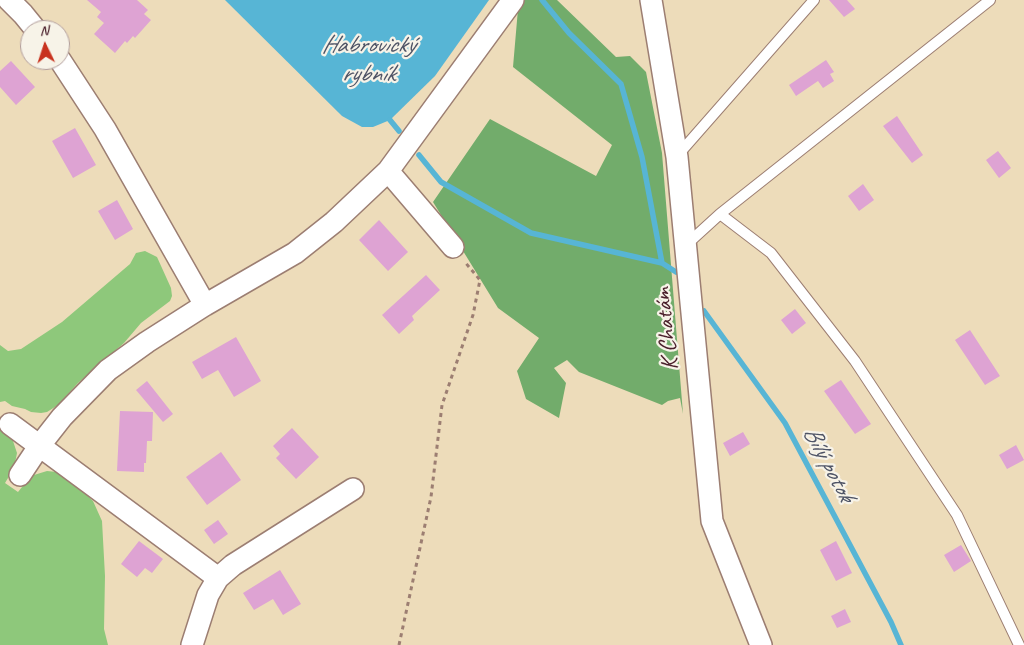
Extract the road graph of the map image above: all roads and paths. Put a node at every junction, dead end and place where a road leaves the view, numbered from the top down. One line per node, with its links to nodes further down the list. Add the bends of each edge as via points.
1 (9, 0): 6 (street)
2 (513, 0): 9 (street)
3 (651, 0): 8 (street, K Chatám)
4 (990, 0): 10 (lane)
5 (810, 2): 8 (lane)
6 (28, 20)
7 (66, 70): 13 (street, via 105,130)
8 (677, 157): 11 (street, K Chatám)
9 (388, 171): 12 (street); 13 (street, via 334,222 295,253)
10 (720, 214): 11 (lane); 22 (lane, via 771,253 855,361 957,515)
11 (685, 246): 21 (street, K Chatám, via 712,521)
12 (453, 247): 20 (path, via 480,280 473,315 442,404 431,497)
13 (206, 306): 15 (street, via 108,370 62,417)
14 (10, 424): 15 (street)
15 (40, 446): 16 (street); 18 (street)
16 (20, 475)
17 (354, 489): 18 (street, via 233,565)
18 (218, 578): 19 (street, via 208,595)
19 (192, 645)
20 (399, 645)
21 (761, 645)
22 (1019, 645)

